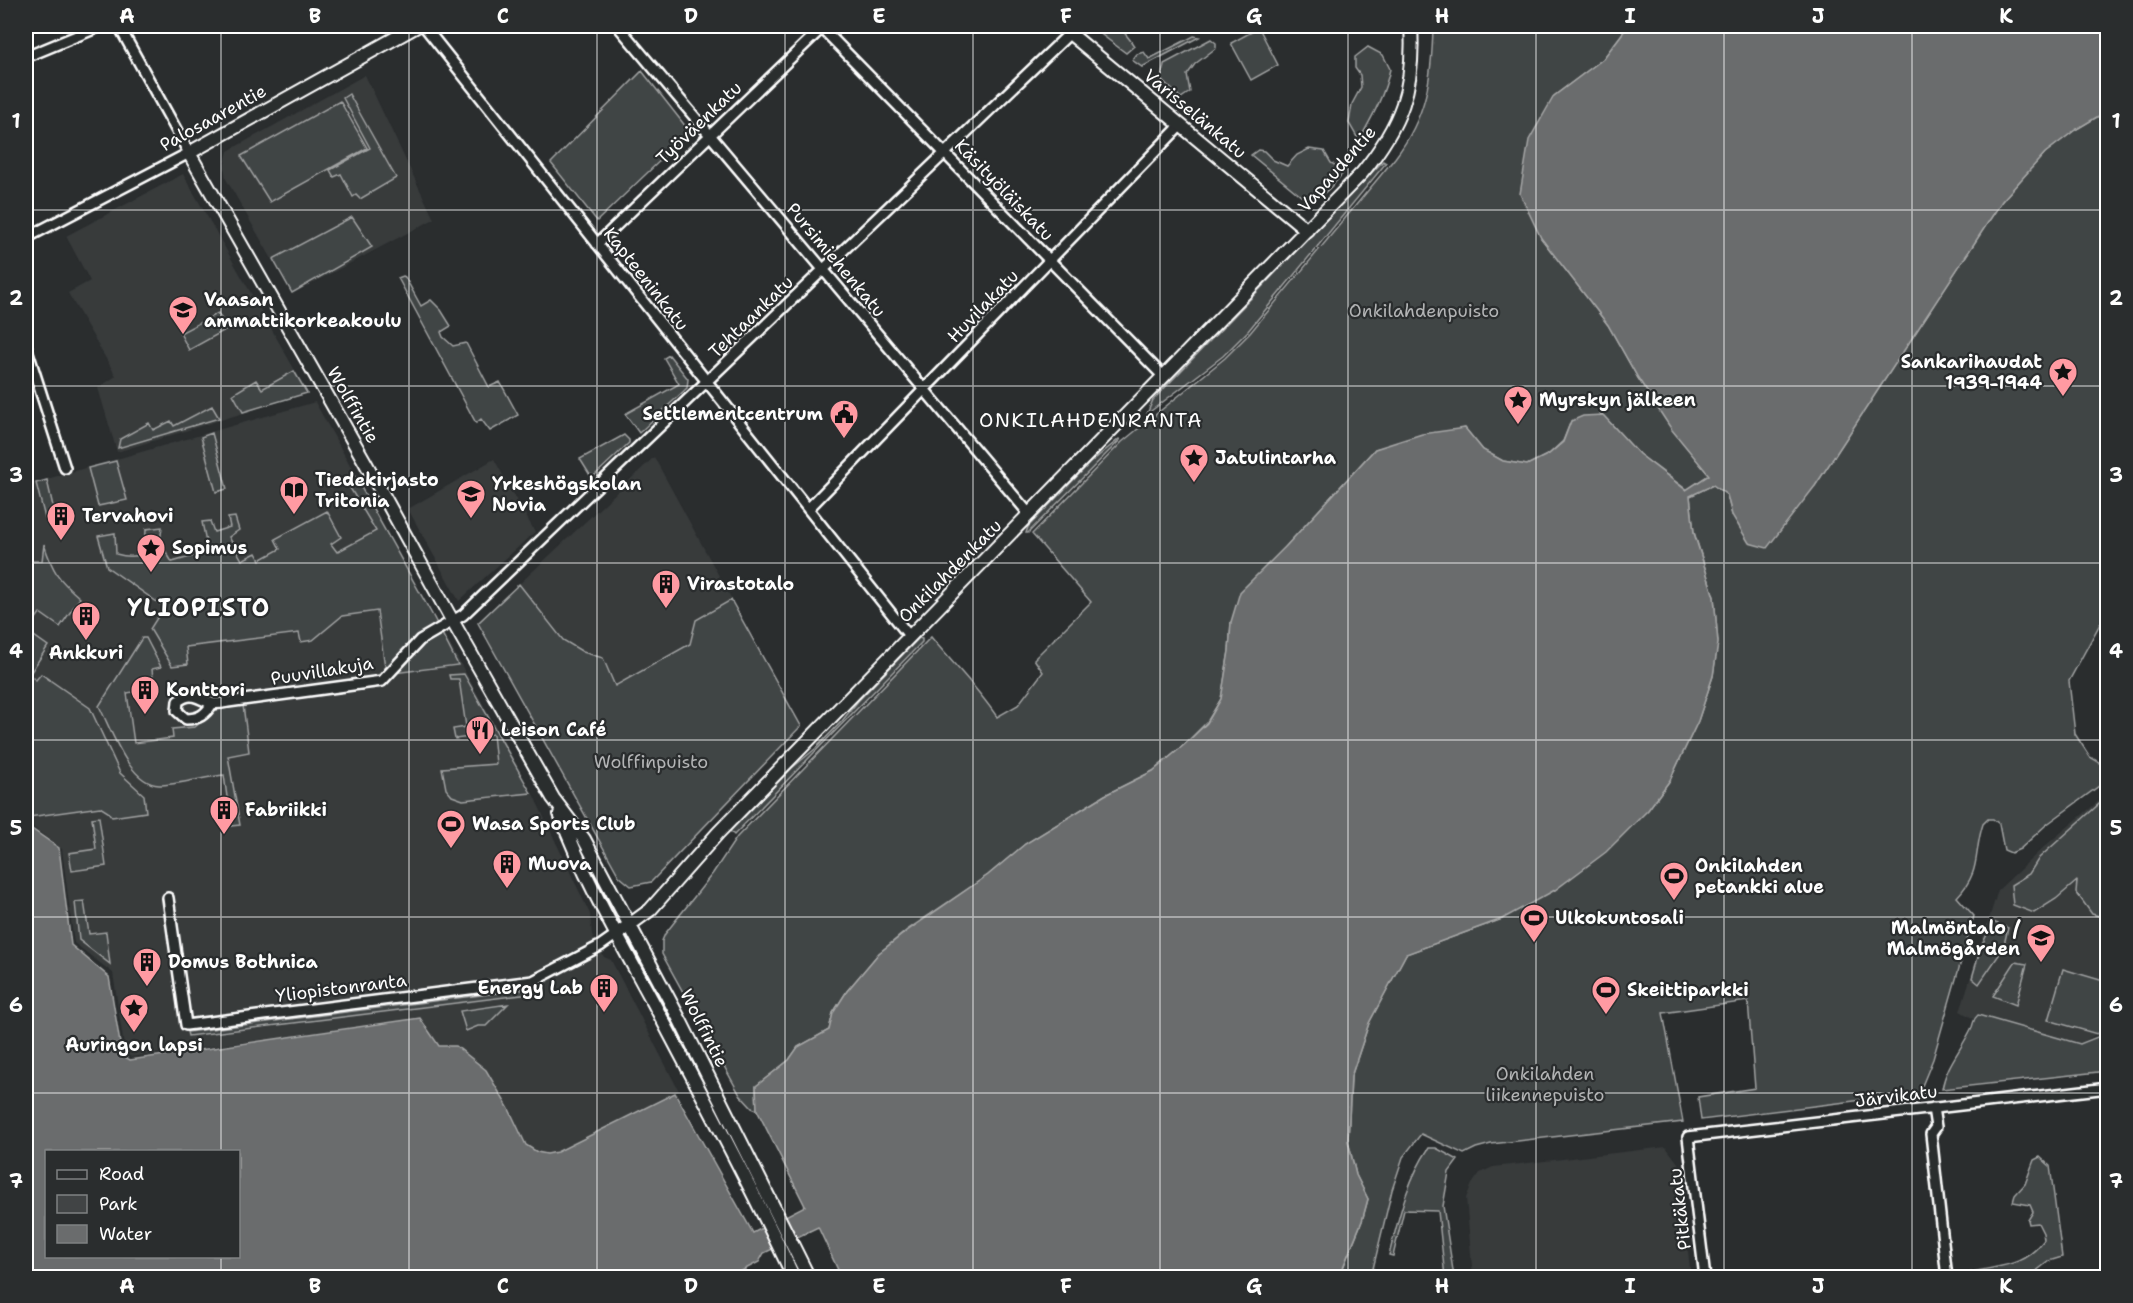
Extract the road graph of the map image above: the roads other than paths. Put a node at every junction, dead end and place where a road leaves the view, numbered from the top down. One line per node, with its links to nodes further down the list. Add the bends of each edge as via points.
1 (101, 26): 9 (street)
2 (119, 26): 12 (street, Wolffintie)
3 (417, 26): 12 (main road, Palosaarentie)
4 (424, 26): 16 (street, Kapteeninkatu)
5 (618, 26): 11 (street, Pursimiehenkatu)
6 (822, 26): 11 (street, Työväenkatu); 13 (street, Käsityöläiskatu)
7 (1411, 26): 14 (main road, Vapaudentie, via 1409,85 1392,133 1362,173)
8 (1065, 29): 10 (main road, Varisselänkatu); 13 (street, Tehtaankatu)
9 (26, 57)
10 (1181, 125): 14 (main road, Varisselänkatu); 17 (street, Huvilakatu)
11 (710, 136): 16 (street, Työväenkatu); 18 (street, Pursimiehenkatu)
12 (189, 153): 15 (street, Palosaarentie); 26 (main road, Wolffintie)
13 (945, 153): 17 (street, Käsityöläiskatu); 18 (street, Tehtaankatu)
14 (1307, 230): 20 (main road, Onkilahdenkatu)
15 (26, 238)
16 (597, 244): 21 (street, Kapteeninkatu)
17 (1050, 261): 20 (street, Käsityöläiskatu); 22 (street, Huvilakatu)
18 (823, 270): 21 (street, Tehtaankatu); 22 (street, Pursimiehenkatu)
19 (26, 346): 23 (street)
20 (1164, 377): 25 (main road, Onkilahdenkatu)
21 (707, 382): 24 (street, Kapteeninkatu); 26 (street, Tehtaankatu)
22 (924, 389): 24 (street, Huvilakatu); 25 (street, Pursimiehenkatu)
23 (65, 468)
24 (808, 509): 27 (street, Kapteeninkatu)
25 (1030, 515): 27 (main road, Onkilahdenkatu)
26 (453, 622): 28 (street, Puuvillakuja, via 420,639 382,681); 29 (main road, Wolffintie)
27 (910, 637): 31 (main road, Onkilahdenkatu, via 718,832 650,910)
28 (212, 704)
29 (556, 802): 31 (main road, Wolffintie, via 584,839); 32 (main road, Wolffintie)
30 (168, 898): 32 (street, Yliopistonranta, via 186,1025 533,981)
31 (630, 925): 32 (main road, Onkilahdenkatu); 36 (main road, Wolffintie, via 686,1032)
32 (617, 934): 36 (main road, Wolffintie)
33 (2108, 1088): 34 (street, Järvikatu)
34 (1933, 1108): 35 (street, Järvikatu); 41 (street, via 1936,1127 1931,1134)
35 (1688, 1137): 40 (street, Pitkäkatu)
36 (770, 1216): 37 (main road, Wolffintie)
37 (788, 1249): 38 (main road, Wolffintie); 39 (main road, Wolffintie)
38 (794, 1278)
39 (809, 1278)
40 (1705, 1278)
41 (1947, 1278)

